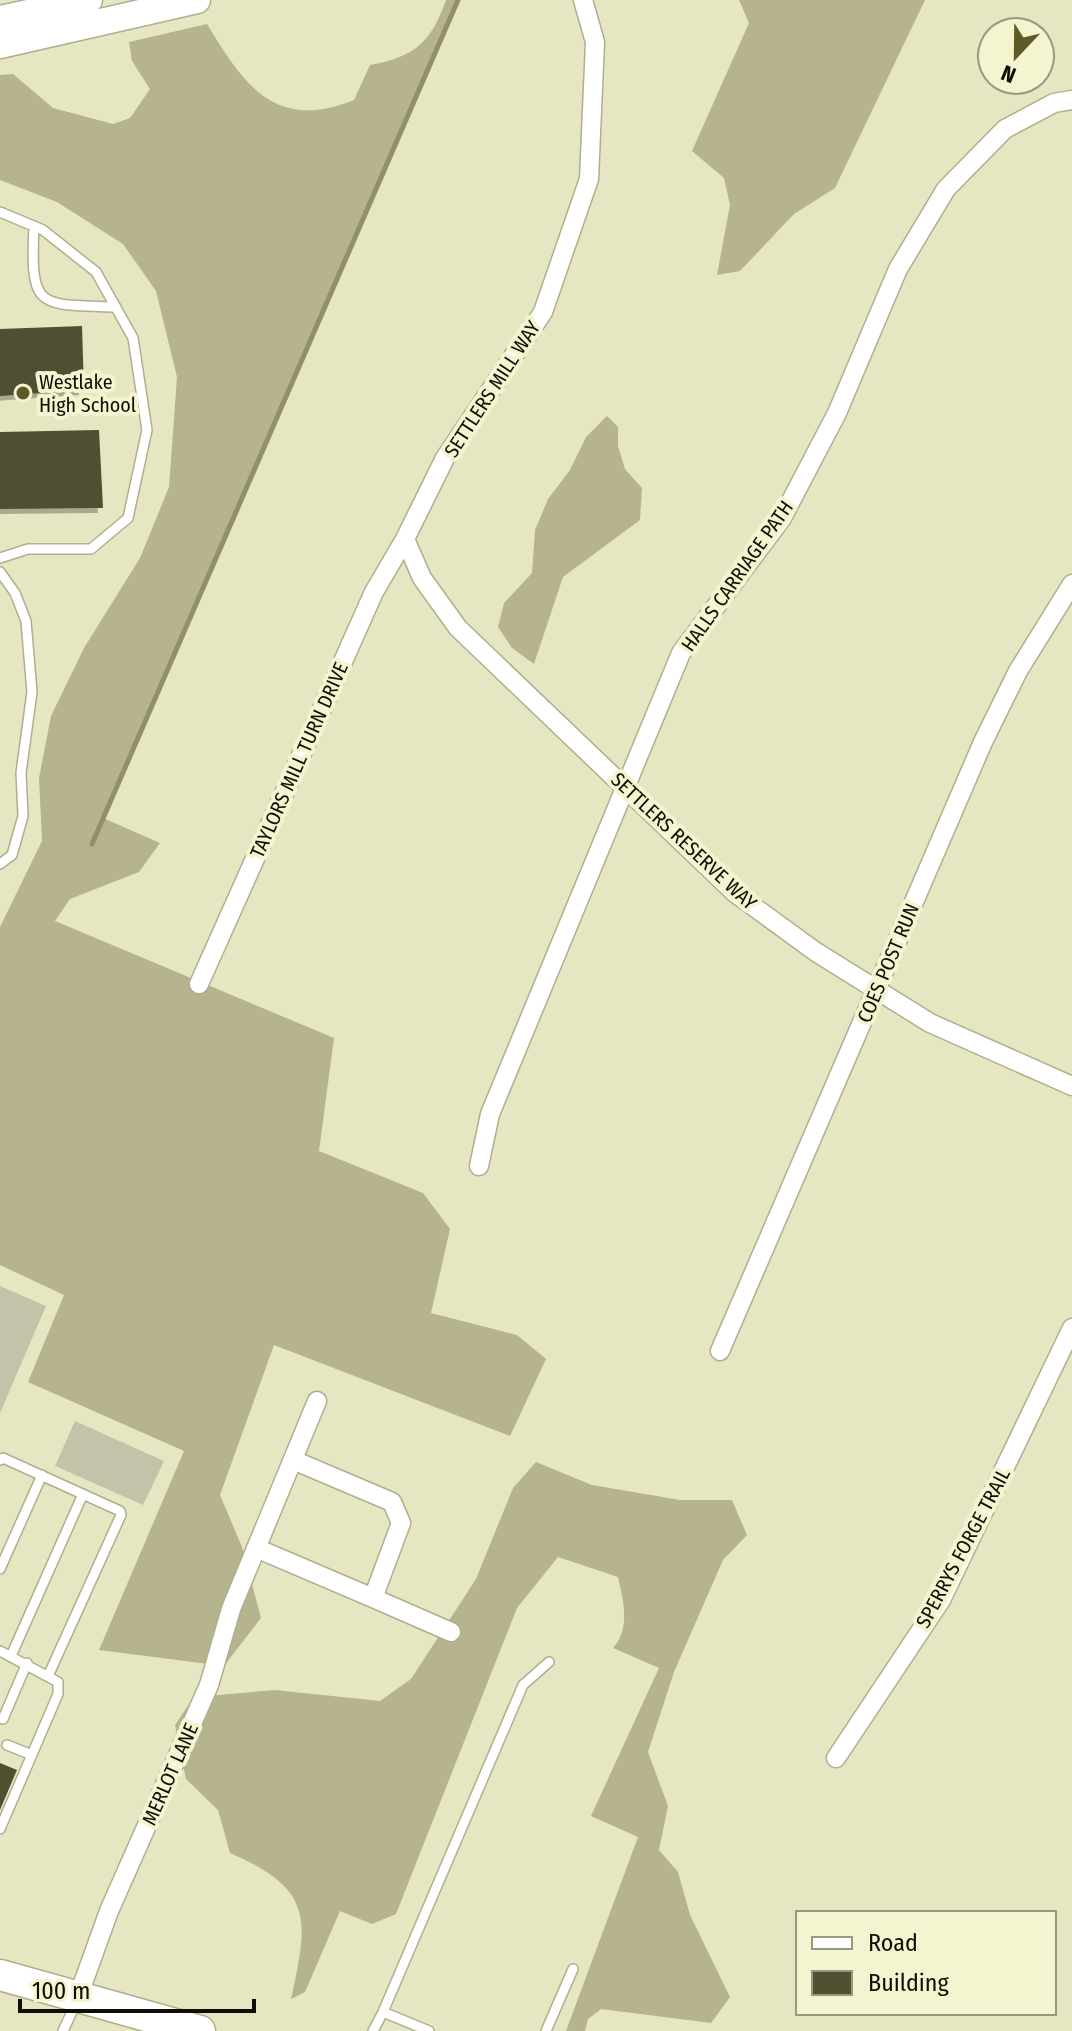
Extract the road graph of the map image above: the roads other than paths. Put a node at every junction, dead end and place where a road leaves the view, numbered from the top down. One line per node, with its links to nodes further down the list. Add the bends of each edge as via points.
1 (89, 0): 4 (main road)
2 (197, 0): 5 (main road)
3 (583, 0): 10 (street, SETTLERS MILL WAY, via 595,42 589,179 543,312 445,458)
4 (0, 19)
5 (0, 45)
6 (1072, 100): 14 (street, HALLS CARRIAGE PATH, via 1054,103 1005,129 946,189 898,269 837,413 782,518 681,653)
7 (0, 212): 8 (lane)
8 (34, 226): 9 (lane, via 96,272); 9 (lane, via 35,286 41,298 50,304)
9 (116, 307): 11 (lane, via 133,338 147,430 128,518 91,549 28,549)
10 (405, 539): 14 (street, SETTLERS RESERVE WAY, via 422,578 458,628); 16 (street, TAYLORS MILL TURN DRIVE, via 374,592)
11 (0, 558)
12 (0, 572): 15 (lane, via 15,593 28,637 32,692 21,773 23,816 12,855)
13 (1072, 584): 17 (street, COES POST RUN, via 1018,671 983,742)
14 (626, 789): 17 (street, SETTLERS RESERVE WAY, via 735,893); 19 (street, HALLS CARRIAGE PATH, via 490,1114)
15 (0, 864)
16 (199, 984)
17 (877, 992): 18 (street, SETTLERS RESERVE WAY, via 930,1023); 21 (street, COES POST RUN)
18 (1072, 1086)
19 (479, 1166)
20 (1072, 1328): 39 (street, SPERRYS FORGE TRAIL, via 941,1600)
21 (720, 1351)
22 (317, 1401): 24 (street, MERLOT LANE)
23 (0, 1460): 25 (lane)
24 (293, 1460): 27 (street, MERLOT LANE); 29 (street, via 392,1502 401,1523)
25 (42, 1475): 26 (lane); 28 (lane)
26 (83, 1494): 32 (lane); 35 (lane, via 121,1515)
27 (256, 1548): 29 (street); 43 (street, MERLOT LANE, via 209,1685 109,1911)
28 (0, 1569)
29 (373, 1598): 30 (street)
30 (451, 1632)
31 (0, 1651): 32 (lane)
32 (11, 1656): 34 (lane)
33 (549, 1662): 44 (lane, via 523,1685)
34 (27, 1663): 35 (lane); 36 (lane)
35 (49, 1674): 38 (lane, via 58,1682 58,1694)
36 (3, 1719)
37 (7, 1745): 38 (lane)
38 (32, 1755): 40 (lane)
39 (836, 1758)
40 (0, 1829)
41 (573, 1969): 49 (lane)
42 (0, 1975): 43 (main road)
43 (78, 1997): 45 (lane); 46 (main road)
44 (383, 2012): 47 (lane); 48 (lane)
45 (63, 2031)
46 (200, 2031)
47 (373, 2031)
48 (429, 2031)
49 (546, 2031)

